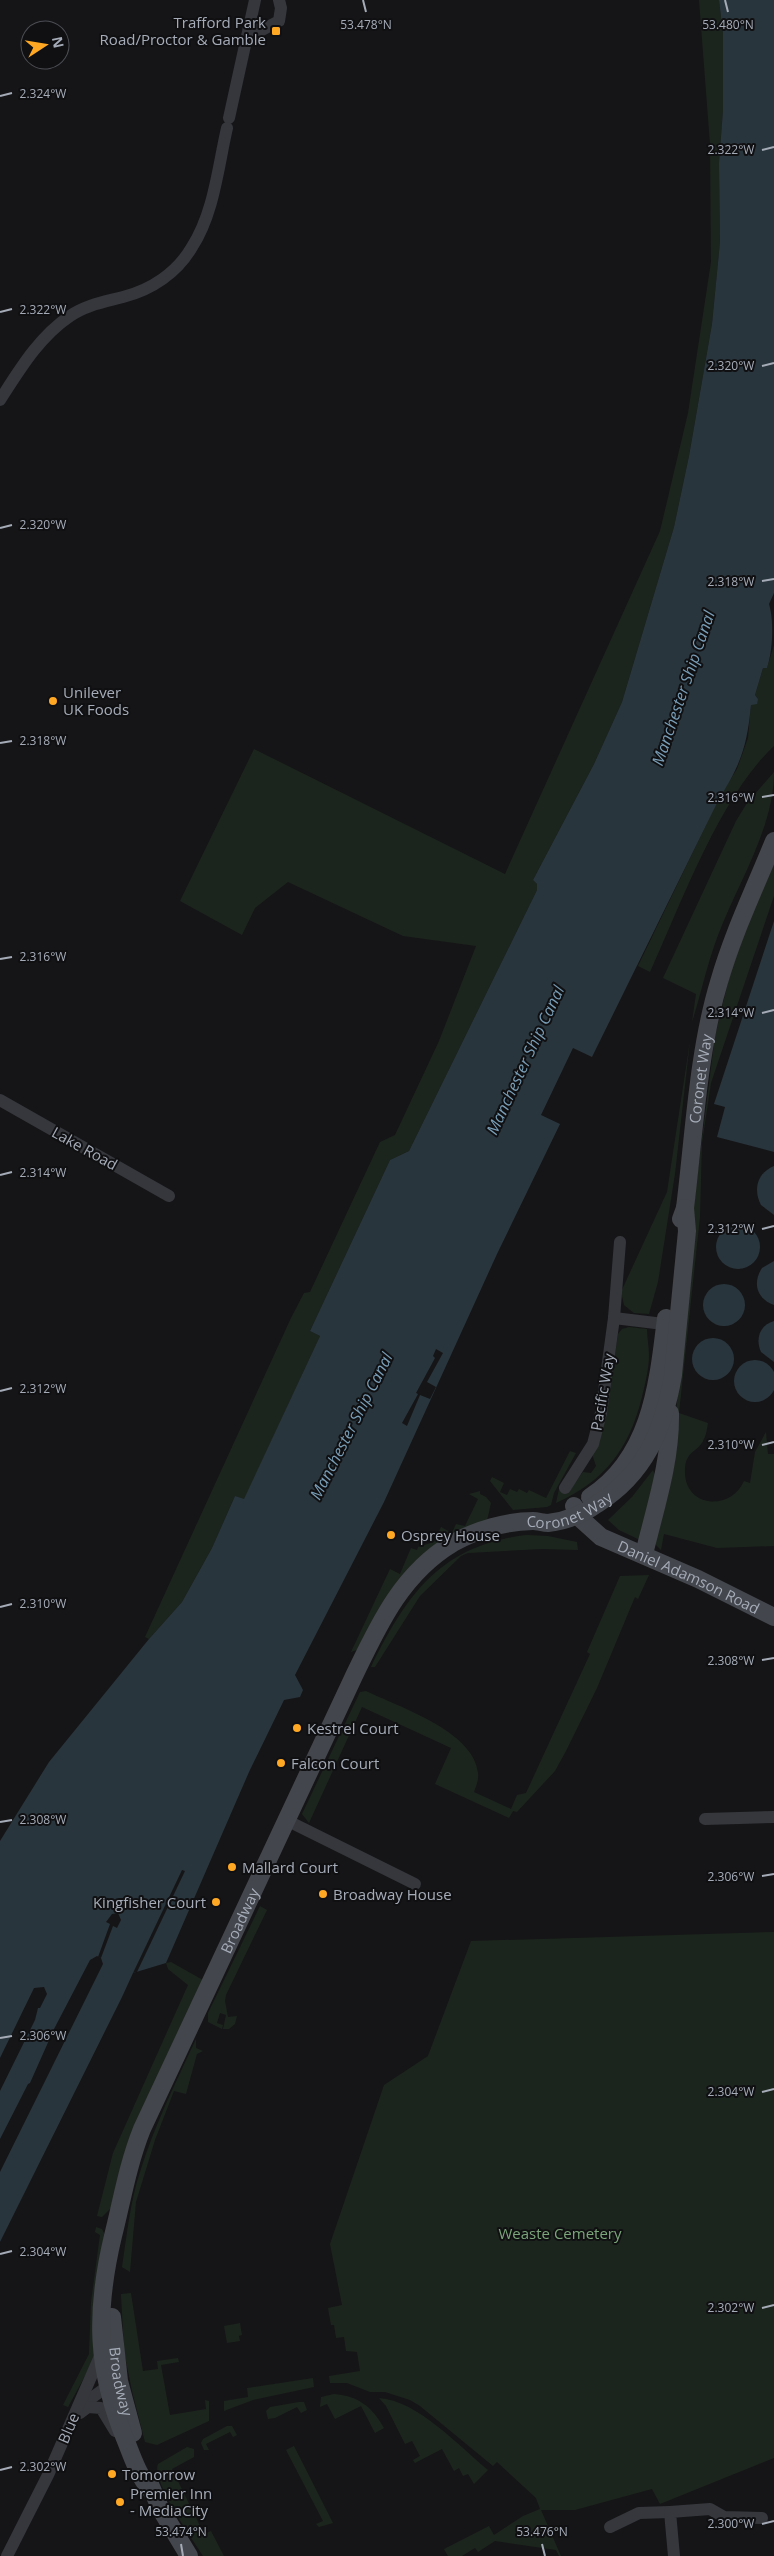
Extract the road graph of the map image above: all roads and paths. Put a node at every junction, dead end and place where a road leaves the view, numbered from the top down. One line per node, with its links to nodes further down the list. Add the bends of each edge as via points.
1 (255, 0): 3 (street)
2 (279, 0): 3 (street, via 279,21 262,30)
3 (249, 29): 4 (street, via 209,207 192,248 177,267 152,287 91,305 70,316 39,343)
4 (0, 400)
5 (774, 841): 10 (street, Coronet Way, via 734,936 718,984 706,1040 685,1208 678,1232)
6 (0, 1100): 7 (street, Lake Road)
7 (170, 1196)
8 (620, 1242): 9 (street, Pacific Way)
9 (614, 1318): 10 (street); 15 (street, Pacific Way, via 601,1413 593,1444)
10 (671, 1324): 11 (street, Coronet Way); 13 (street, Coronet Way, via 648,1418)
11 (669, 1395): 12 (street, Coronet Way); 14 (street, via 670,1419)
12 (646, 1458): 13 (street, via 637,1459); 14 (street, via 654,1461); 16 (street, Coronet Way, via 621,1488)
13 (625, 1467): 16 (street, Coronet Way)
14 (663, 1474): 18 (street)
15 (565, 1488)
16 (576, 1510): 17 (street, Coronet Way, via 546,1523); 18 (street, Daniel Adamson Road, via 584,1523 602,1537)
17 (534, 1521): 22 (street, Broadway, via 474,1534 442,1550 412,1575 378,1625)
18 (644, 1554): 19 (street, Daniel Adamson Road)
19 (774, 1617)
20 (774, 1817): 21 (street)
21 (705, 1819)
22 (286, 1820): 23 (street); 24 (street, Broadway, via 142,2130 129,2167)
23 (414, 1884)
24 (113, 2238): 25 (street, Broadway); 26 (street, Broadway, via 105,2267)
25 (113, 2266): 27 (street, Broadway, via 108,2271 107,2285 112,2382); 30 (street, Broadway, via 113,2323 119,2381)
26 (101, 2354): 27 (street, Broadway); 29 (street, Blue)
27 (107, 2385): 28 (street, Broadway, via 86,2402); 30 (street, Broadway, via 114,2413)
28 (80, 2413): 29 (street, Broadway); 30 (street, Broadway, via 93,2407 105,2411)
29 (68, 2429): 34 (street, Blue)
30 (147, 2487): 35 (street, Broadway)
31 (670, 2512): 32 (street, via 710,2510 724,2518); 33 (street, via 639,2513); 36 (street)
32 (762, 2518)
33 (610, 2527)
34 (7, 2556)
35 (188, 2556)
36 (674, 2556)

